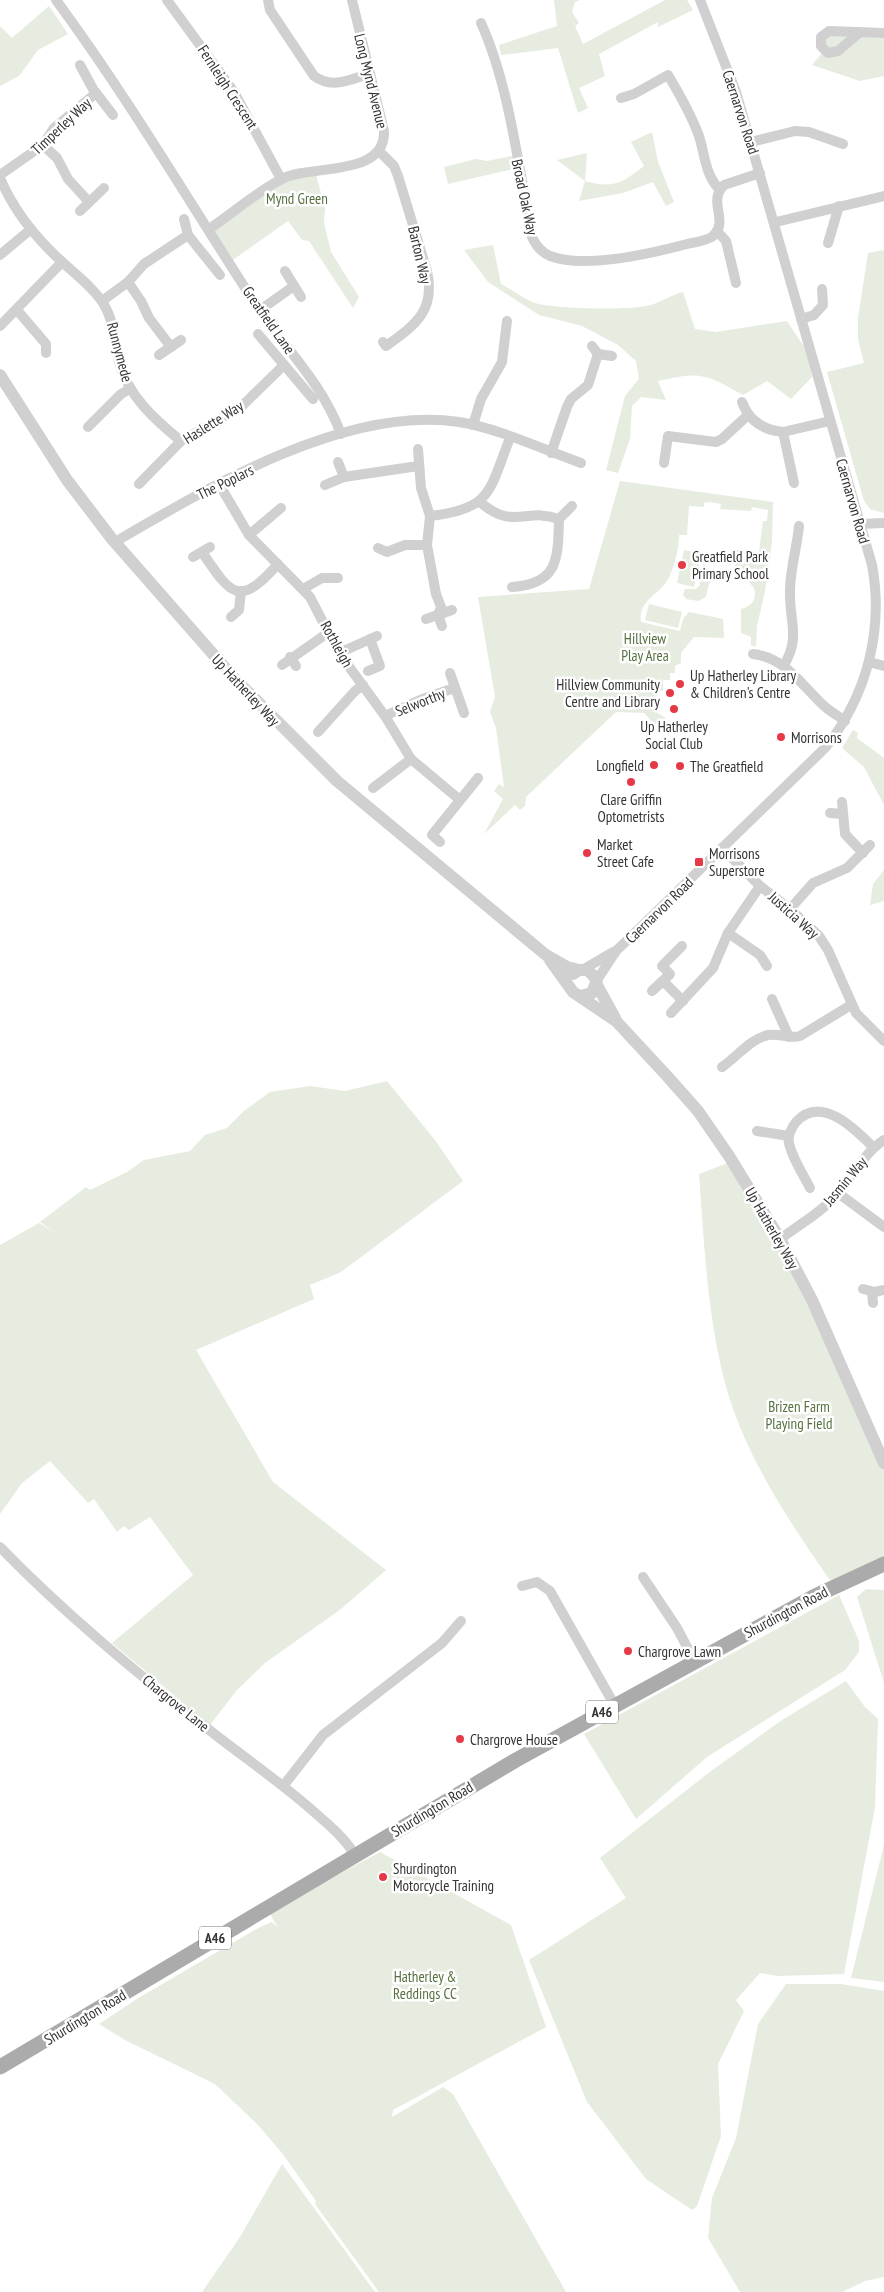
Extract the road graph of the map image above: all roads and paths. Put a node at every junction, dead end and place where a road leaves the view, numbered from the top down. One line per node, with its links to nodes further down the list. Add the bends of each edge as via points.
1 (56, 0): 30 (street, Greatfield Lane, via 145,128)
2 (167, 0): 20 (street, Fernleigh Crescent, via 226,79)
3 (268, 0): 10 (street, via 270,10 314,76 334,84)
4 (352, 0): 10 (street, Long Mynd Avenue)
5 (704, 1): 14 (street, Caernarvon Road)
6 (481, 23): 31 (street, Broad Oak Way, via 496,64 532,237 541,250 556,258 632,257 709,239)
7 (859, 33): 8 (street)
8 (884, 33)
9 (80, 64): 11 (street)
10 (368, 74): 17 (street, Long Mynd Avenue, via 384,131)
11 (96, 93): 13 (street); 16 (street, Timperley Way, via 54,128)
12 (621, 98): 22 (street, via 668,75 699,136 709,176)
13 (113, 115)
14 (751, 142): 15 (street, via 795,130); 18 (street, Caernarvon Road)
15 (843, 144)
16 (43, 145): 19 (street, Timperley Way); 24 (street, via 57,158 68,179)
17 (379, 151): 20 (street, Long Mynd Avenue, via 351,165); 51 (street, Barton Way, via 394,166 398,176 429,287 425,309 414,326 386,346)
18 (760, 173): 22 (street, via 724,185); 28 (street, Caernarvon Road)
19 (0, 176): 29 (street, Runnymede)
20 (282, 179): 30 (street, Long Mynd Avenue)
21 (104, 188): 24 (street)
22 (720, 190): 31 (street, via 716,200 721,220)
23 (884, 196): 25 (street)
24 (89, 202): 26 (street)
25 (839, 206): 28 (street); 33 (street)
26 (80, 211)
27 (184, 219): 32 (street)
28 (776, 222): 46 (street, Caernarvon Road)
29 (31, 229): 34 (street); 35 (street, Runnymede)
30 (209, 229): 45 (street, Greatfield Lane)
31 (717, 231): 39 (street, via 726,241)
32 (188, 235): 37 (street); 38 (street, via 144,264)
33 (828, 243)
34 (0, 255)
35 (62, 262): 43 (street, Runnymede); 44 (street)
36 (285, 271): 40 (street)
37 (220, 275)
38 (128, 282): 43 (street); 53 (street)
39 (736, 283)
40 (294, 286): 42 (street); 45 (street)
41 (822, 289): 46 (street, via 823,305 814,315)
42 (302, 297)
43 (102, 301): 58 (street, Runnymede, via 113,324 119,362)
44 (17, 310): 48 (street); 52 (street)
45 (260, 310): 66 (street, Greatfield Lane, via 323,394)
46 (800, 319): 62 (street, Caernarvon Road)
47 (507, 321): 63 (street, via 510,343 481,399)
48 (0, 326)
49 (258, 334): 56 (street)
50 (180, 340): 53 (street)
51 (383, 342)
52 (48, 345)
53 (171, 347): 54 (street)
54 (159, 355)
55 (612, 356): 70 (street, via 595,350 588,386 571,399)
56 (282, 366): 59 (street); 68 (street, Haslette Way, via 241,407)
57 (0, 375): 89 (street, Up Hatherley Way, via 67,480)
58 (130, 390): 64 (street); 68 (street, Runnymede)
59 (313, 399)
60 (742, 402): 61 (street)
61 (748, 415): 65 (street, via 762,427); 73 (street, via 716,442 668,436)
62 (830, 421): 65 (street); 86 (street, Caernarvon Road)
63 (473, 425): 66 (street, via 444,420 414,420 384,423); 67 (street)
64 (88, 427)
65 (783, 432): 77 (street)
66 (341, 434): 78 (street, The Poplars, via 297,449)
67 (510, 438): 70 (street); 80 (street, via 488,492)
68 (181, 441): 76 (street, Haslette Way)
69 (418, 449): 74 (street)
70 (552, 453): 72 (street)
71 (338, 462): 75 (street)
72 (581, 463)
73 (664, 464)
74 (418, 466): 75 (street); 83 (street)
75 (344, 477): 79 (street)
76 (143, 482)
77 (794, 483)
78 (219, 484): 88 (street, Rothleigh); 89 (street, The Poplars)
79 (325, 485)
80 (480, 502): 83 (street, via 452,514); 84 (street, via 503,517 547,516)
81 (572, 506): 84 (street)
82 (281, 508): 88 (street)
83 (430, 516): 90 (street)
84 (559, 519): 95 (street, via 558,550 552,576 529,586)
85 (884, 523): 86 (street)
86 (860, 524): 105 (street, Caernarvon Road, via 877,590 876,633)
87 (799, 526): 107 (street, via 790,590 794,642)
88 (249, 535): 93 (street, Rothleigh)
89 (115, 542): 131 (street, Up Hatherley Way, via 284,730 364,804)
90 (427, 545): 92 (street, via 405,545); 98 (street)
91 (202, 552): 97 (street, via 225,585)
92 (385, 553)
93 (278, 564): 96 (street, Rothleigh); 97 (street, via 259,586)
94 (338, 578): 96 (street, via 322,578)
95 (512, 587)
96 (303, 588): 102 (street, Rothleigh)
97 (241, 591): 99 (street, via 239,610)
98 (439, 611): 100 (street); 101 (street)
99 (231, 617)
100 (426, 618)
101 (442, 626)
102 (329, 632): 103 (street, Rothleigh); 106 (street)
103 (339, 654): 109 (street, via 373,638 380,666); 111 (street, Rothleigh)
104 (753, 654): 107 (street, via 766,656)
105 (869, 662): 108 (street); 115 (street, Caernarvon Road)
106 (290, 663)
107 (784, 666): 115 (street, via 824,706)
108 (884, 666)
109 (368, 671)
110 (450, 673): 112 (street, Selworthy)
111 (363, 685): 114 (street, Rothleigh); 116 (street)
112 (454, 688): 113 (street, Selworthy); 114 (street, Selworthy)
113 (464, 713)
114 (385, 716): 117 (street, Rothleigh)
115 (845, 721): 125 (street, Caernarvon Road, via 812,763)
116 (318, 732)
117 (411, 759): 119 (street); 120 (street, Rothleigh)
118 (478, 778): 120 (street)
119 (373, 788)
120 (460, 800): 124 (street, via 432,835)
121 (842, 802): 123 (street)
122 (830, 813): 123 (street)
123 (843, 814): 127 (street, via 844,834 866,849 848,868 813,883)
124 (440, 842)
125 (722, 848): 126 (street, Justicia Way); 130 (street, Caernarvon Road)
126 (760, 886): 127 (street, Justicia Way); 128 (street)
127 (790, 909): 140 (street, Justicia Way, via 826,945)
128 (728, 933): 132 (street, via 763,951); 139 (street, via 713,968)
129 (682, 946): 134 (street, via 662,966 670,974)
130 (616, 951): 133 (street, Caernarvon Road); 135 (street, Caernarvon Road)
131 (546, 954): 133 (street, Up Hatherley Way, via 567,967); 137 (street, Up Hatherley Way)
132 (767, 966)
133 (582, 969): 135 (street, via 590,971); 137 (street, via 572,976)
134 (663, 981): 136 (street); 139 (street)
135 (597, 983): 137 (street, via 590,995); 142 (street, Up Hatherley Way)
136 (652, 991)
137 (575, 992): 142 (street, Up Hatherley Way)
138 (772, 999): 143 (street)
139 (683, 1001): 141 (street)
140 (851, 1005): 143 (street, via 803,1034); 144 (street, Justicia Way)
141 (671, 1013)
142 (616, 1021): 153 (street, Up Hatherley Way, via 698,1111)
143 (790, 1037): 145 (street, via 764,1036 753,1042 736,1062)
144 (884, 1041)
145 (722, 1067)
146 (757, 1131): 147 (street)
147 (789, 1136): 149 (street, via 802,1117 824,1112 848,1124); 150 (street, via 788,1143)
148 (884, 1140): 149 (street, Jasmin Way)
149 (873, 1147): 151 (street, Jasmin Way)
150 (810, 1188)
151 (838, 1193): 152 (street); 153 (street, Jasmin Way, via 813,1217)
152 (884, 1227)
153 (780, 1239): 156 (street, Up Hatherley Way, via 812,1300)
154 (884, 1290): 155 (street, via 867,1291)
155 (873, 1303)
156 (884, 1463)
157 (0, 1547): 164 (street, Chargrove Lane, via 77,1620 154,1685)
158 (881, 1564): 162 (main road, Shurdington Road / A46)
159 (643, 1577): 162 (street, via 678,1628)
160 (522, 1586): 163 (street, via 537,1582 550,1591)
161 (461, 1621): 164 (street, via 442,1643 323,1735)
162 (695, 1662): 163 (main road, Shurdington Road / A46)
163 (615, 1706): 165 (main road, Shurdington Road / A46)
164 (284, 1785): 165 (street, Chargrove Lane, via 346,1840)
165 (355, 1855): 166 (main road, Shurdington Road / A46)
166 (0, 2068)

